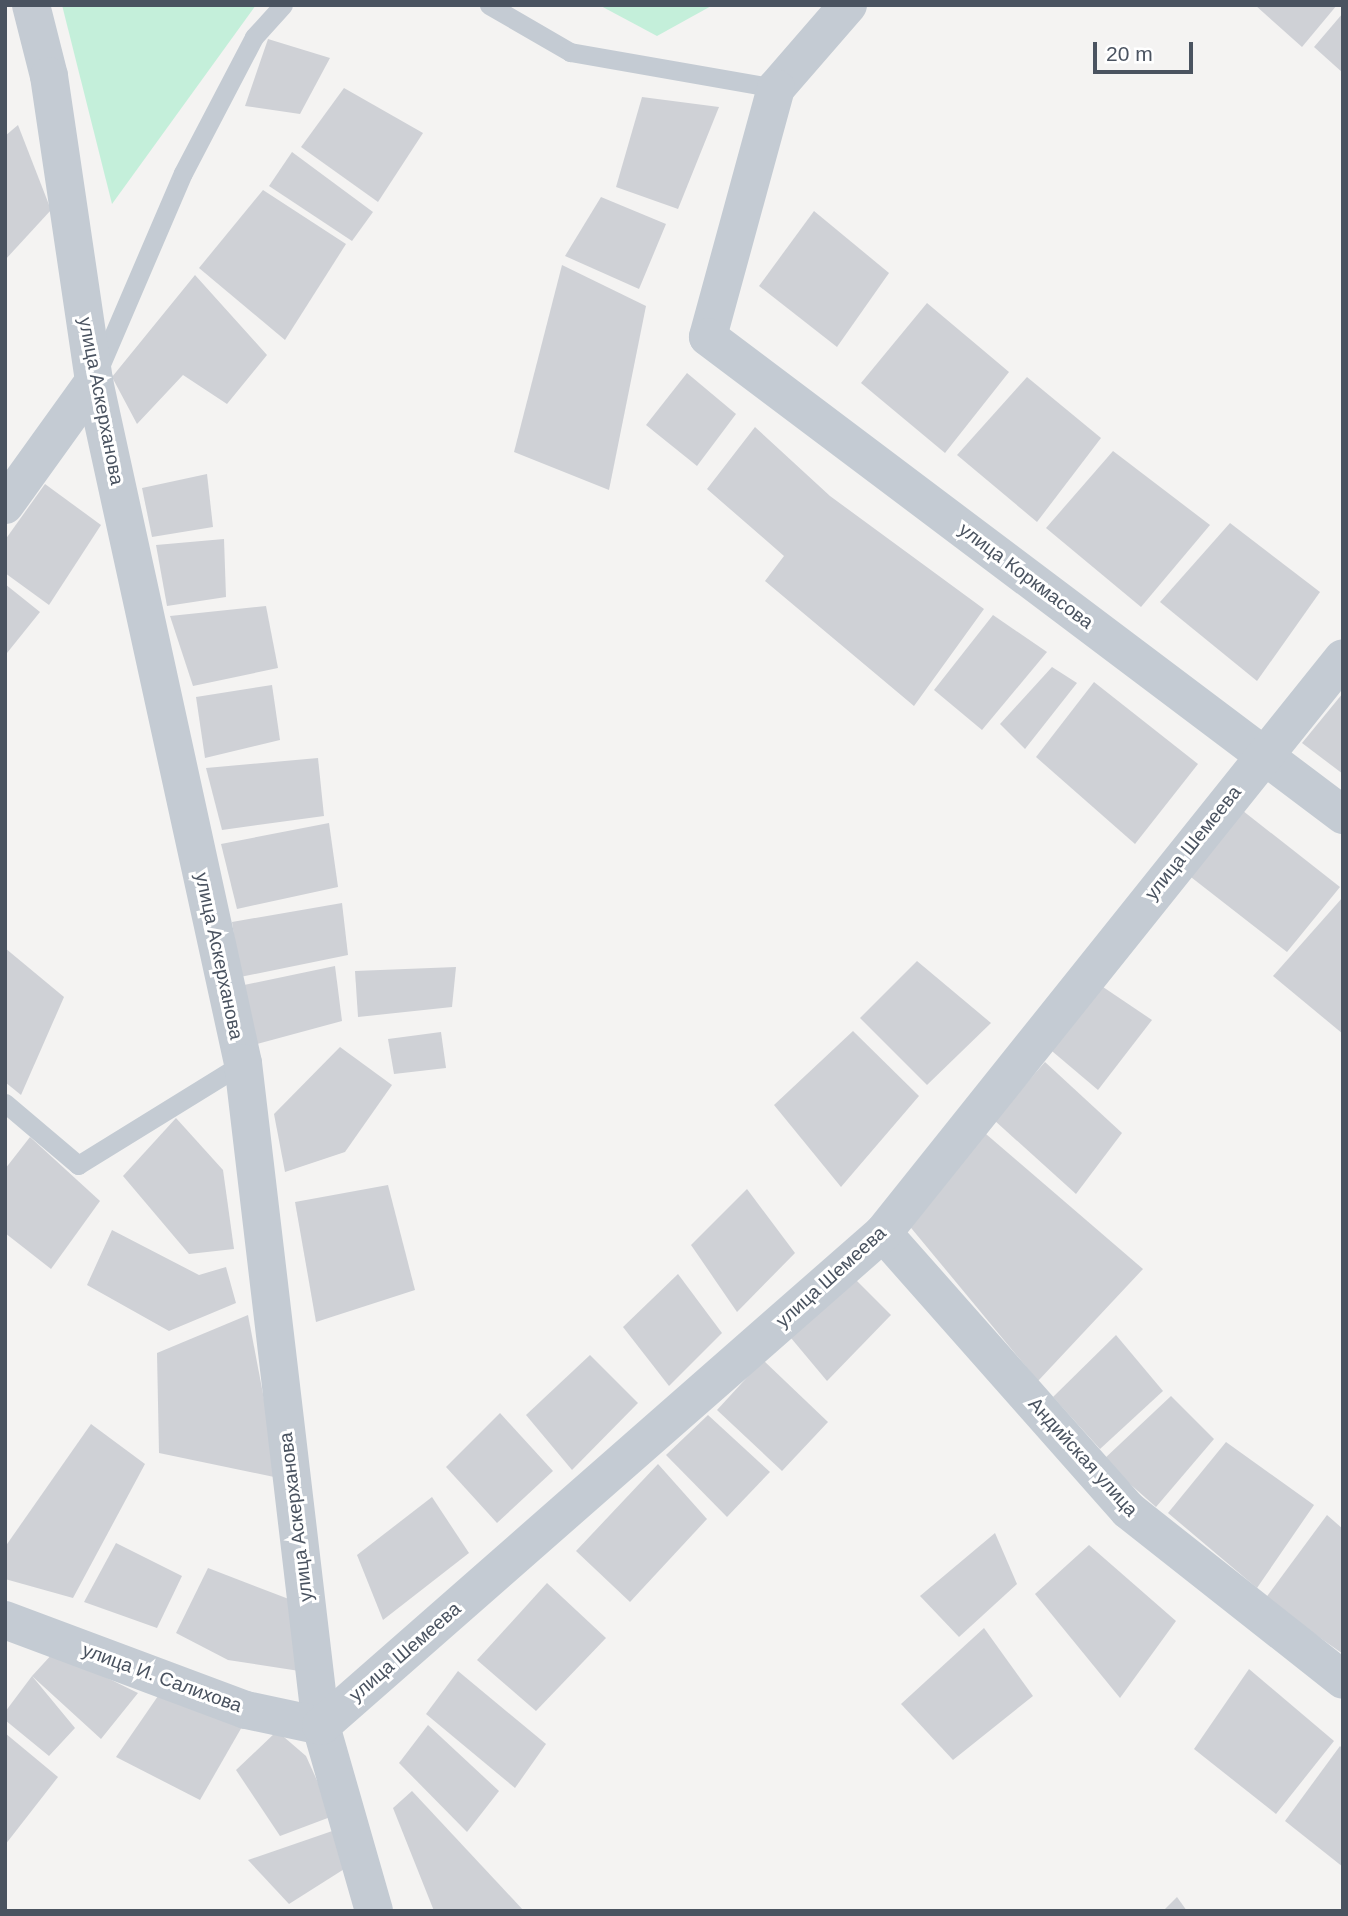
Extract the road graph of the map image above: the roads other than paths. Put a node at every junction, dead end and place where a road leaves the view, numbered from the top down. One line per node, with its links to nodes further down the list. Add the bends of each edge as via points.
1 (31, 5): 6 (street, улица Аскерханова, via 49,76)
2 (283, 5): 6 (lane, via 254,37 183,173)
3 (489, 5): 5 (lane, via 570,52)
4 (848, 5): 5 (street)
5 (776, 88): 9 (street, улица Коркмасова, via 708,337)
6 (94, 381): 7 (street); 11 (street, улица Аскерханова)
7 (5, 505)
8 (1343, 658): 9 (street, улица Шемеева)
9 (1264, 754): 10 (street, улица Коркмасова); 13 (street, улица Шемеева)
10 (1343, 815)
11 (243, 1063): 12 (lane, via 78,1165); 16 (street, улица Аскерханова)
12 (5, 1103)
13 (883, 1233): 15 (street, Андийская улица, via 1128,1510); 16 (street, улица Шемеева)
14 (7, 1626): 16 (street, улица И. Салихова, via 246,1710)
15 (1343, 1680)
16 (321, 1726): 17 (street, улица Аскерханова)
17 (374, 1911)

